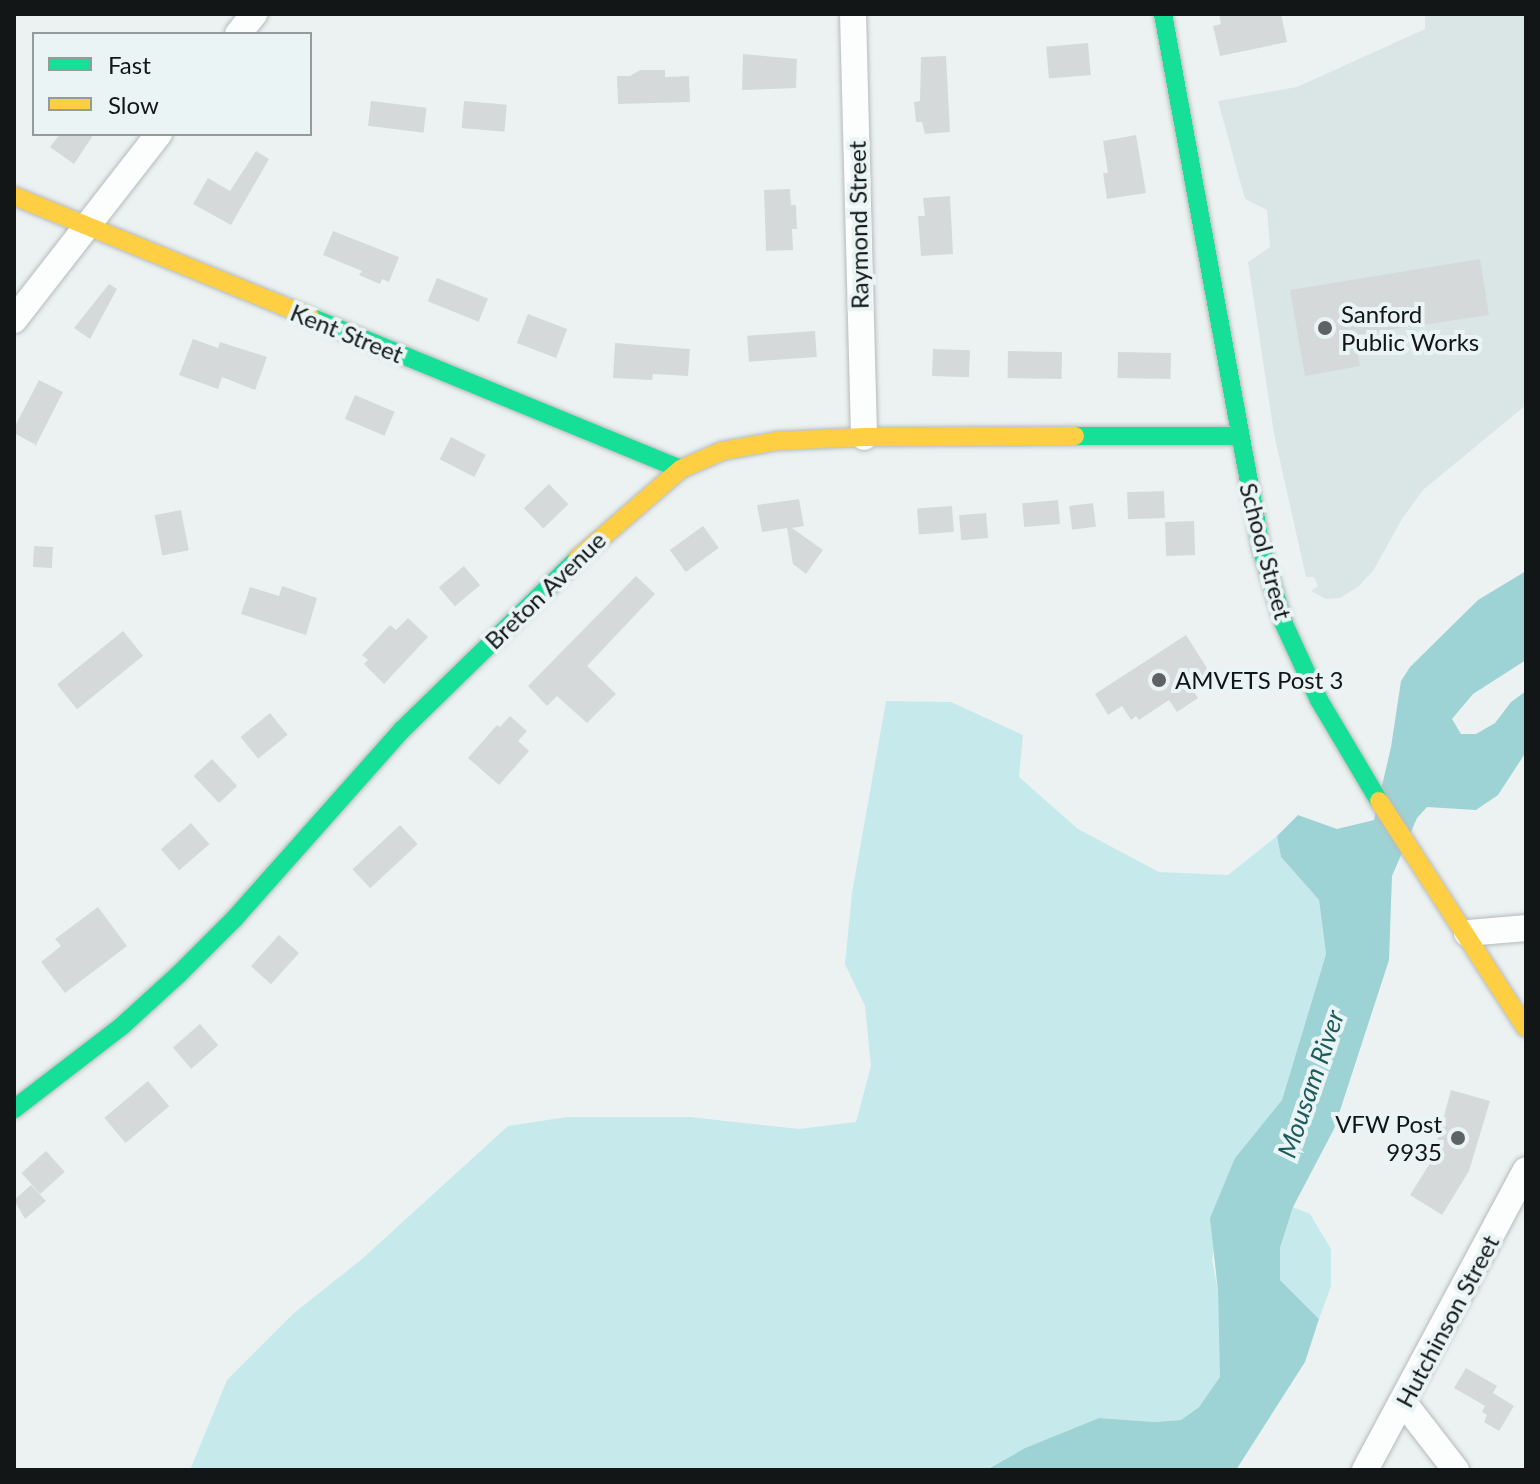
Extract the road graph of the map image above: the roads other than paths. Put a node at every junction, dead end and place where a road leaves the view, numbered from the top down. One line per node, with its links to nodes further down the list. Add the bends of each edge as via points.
1 (254, 14): 4 (street)
2 (853, 14): 10 (street, Raymond Street)
3 (1163, 14): 9 (street, School Street)
4 (240, 32)
5 (157, 136): 7 (street)
6 (14, 196): 7 (street, Kent Street)
7 (86, 226): 8 (street); 11 (street, Kent Street)
8 (14, 320)
9 (1238, 436): 10 (street, Breton Avenue); 13 (street, School Street, via 1261,547 1284,624 1319,700)
10 (864, 437): 11 (street, Breton Avenue, via 777,441 722,451)
11 (681, 469): 15 (street, Breton Avenue, via 608,529 402,730 179,974 122,1026)
12 (1526, 928): 13 (street)
13 (1467, 933): 14 (street, School Street)
14 (1526, 1028)
15 (14, 1109)
16 (1526, 1170): 17 (street, Hutchinson Street)
17 (1404, 1403): 18 (street, Hutchinson Street); 19 (street)
18 (1365, 1470)
19 (1456, 1470)

